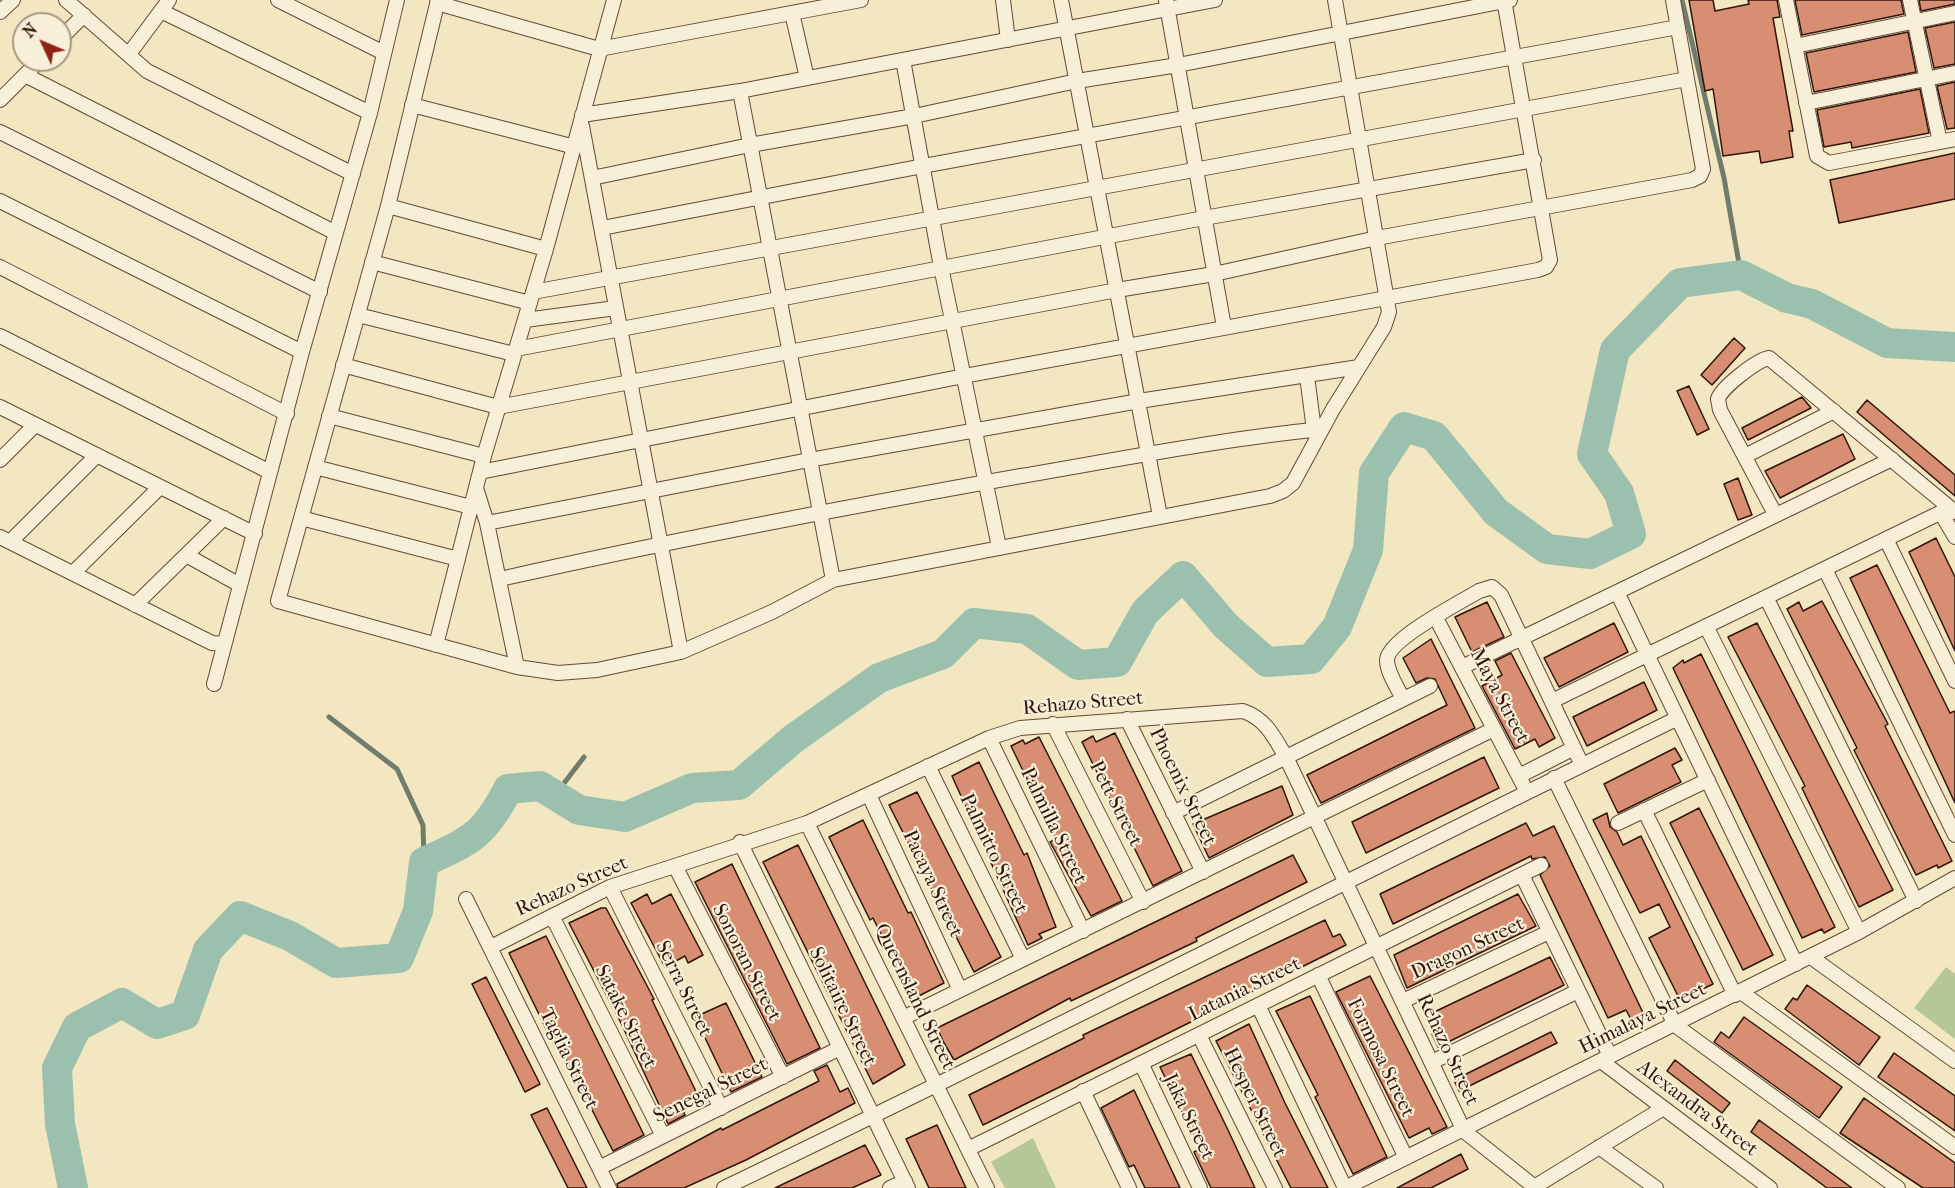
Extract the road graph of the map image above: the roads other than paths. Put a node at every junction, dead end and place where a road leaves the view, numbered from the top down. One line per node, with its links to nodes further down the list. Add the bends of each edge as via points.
1 (13, 0): 18 (street)
2 (66, 0): 21 (street)
3 (278, 0): 30 (street)
4 (397, 0): 30 (street)
5 (614, 0): 29 (street)
6 (861, 0): 19 (street)
7 (1003, 0): 27 (street)
8 (1061, 0): 25 (street)
9 (1215, 0): 17 (street)
10 (1335, 0): 26 (street)
11 (1506, 0): 26 (street); 32 (street)
12 (1673, 0): 24 (street)
13 (1786, 0): 28 (street)
14 (1910, 0): 22 (street)
15 (438, 1): 29 (street); 46 (street)
16 (165, 5): 31 (street); 48 (street)
17 (1167, 5): 25 (street); 34 (street)
18 (0, 12)
19 (792, 13): 29 (street); 38 (street)
20 (1955, 13): 22 (street)
21 (84, 15): 23 (street); 31 (street)
22 (1914, 21): 28 (street); 39 (street)
23 (72, 27)
24 (1678, 27): 32 (street); 40 (street)
25 (1067, 29): 27 (street); 41 (street)
26 (1342, 33): 34 (street); 42 (street)
27 (1008, 40): 33 (street)
28 (1795, 46): 45 (street)
29 (599, 49): 50 (street)
30 (384, 53): 48 (street)
31 (129, 54): 62 (street, via 147,71)
32 (1515, 57): 42 (street); 47 (street)
33 (903, 60): 38 (street); 49 (street)
34 (1178, 65): 41 (street); 51 (street)
35 (28, 72): 37 (street)
36 (1955, 73): 39 (street)
37 (25, 75): 44 (street); 73 (street)
38 (807, 78): 43 (street)
39 (1927, 78): 45 (street); 56 (street)
40 (1687, 79): 47 (street); 69 (street, via 1700,176)
41 (1077, 81): 49 (street); 53 (street)
42 (1352, 86): 51 (street); 54 (street)
43 (740, 91): 50 (street); 57 (street)
44 (0, 100)
45 (1806, 104): 56 (street, via 1817,156 1829,163)
46 (412, 105): 58 (street); 68 (street)
47 (1525, 108): 54 (street); 59 (street)
48 (370, 113): 62 (street)
49 (914, 116): 57 (street); 60 (street)
50 (581, 118): 58 (street); 63 (street)
51 (1187, 118): 53 (street); 61 (street)
52 (0, 132): 84 (street)
53 (1087, 136): 60 (street); 64 (street)
54 (1360, 139): 61 (street); 65 (street)
55 (1955, 139): 56 (street)
56 (1940, 142)
57 (750, 145): 63 (street); 66 (street)
58 (575, 147): 76 (street)
59 (1534, 160): 65 (street); 69 (street)
60 (923, 166): 66 (street); 70 (street)
61 (1196, 170): 64 (street); 71 (street)
62 (353, 174): 73 (street)
63 (592, 178): 72 (street)
64 (1097, 188): 70 (street); 74 (street)
65 (1368, 189): 71 (street); 75 (street)
66 (760, 198): 72 (street); 77 (street)
67 (0, 201): 96 (street)
68 (388, 206): 76 (street); 78 (street)
69 (1542, 209): 75 (street); 86 (street, via 1550,260 1546,267)
70 (932, 218): 77 (street); 80 (street)
71 (1204, 218): 74 (street); 81 (street)
72 (602, 228): 82 (street)
73 (336, 233): 84 (street)
74 (1107, 238): 80 (street); 83 (street)
75 (1377, 238): 81 (street); 86 (street)
76 (546, 249): 85 (street)
77 (770, 250): 82 (street); 87 (street)
78 (372, 262): 85 (street); 89 (street)
79 (0, 267): 109 (street)
80 (941, 267): 87 (street); 91 (street)
81 (1214, 274): 83 (street); 92 (street)
82 (611, 280): 85 (street); 88 (street)
83 (1117, 290): 91 (street); 95 (street)
84 (320, 292): 96 (street)
85 (531, 298): 90 (street)
86 (1387, 298): 92 (street); 100 (street, via 1389,312 1384,327)
87 (778, 299): 93 (street); 98 (street)
88 (616, 308): 90 (street); 93 (street)
89 (357, 315): 97 (street); 99 (street)
90 (525, 320): 97 (street)
91 (951, 321): 98 (street); 101 (street)
92 (1224, 327): 95 (street)
93 (619, 330): 97 (street); 103 (street)
94 (0, 336): 123 (street)
95 (1128, 346): 101 (street); 104 (street)
96 (302, 352): 109 (street)
97 (515, 352): 106 (street)
98 (788, 352): 103 (street); 107 (street)
99 (343, 365): 106 (street); 110 (street)
100 (1359, 367): 102 (street); 112 (street)
101 (964, 376): 107 (street); 113 (street)
102 (1307, 376): 104 (street); 112 (street)
103 (628, 384): 106 (street); 114 (street)
104 (1139, 401): 113 (street); 115 (street)
105 (0, 407): 111 (street)
106 (498, 407): 117 (street)
107 (798, 408): 114 (street); 121 (street)
108 (1834, 411): 118 (street); 118 (street, via 1777,363 1763,359 1723,390 1718,399); 119 (street)
109 (287, 414): 123 (street)
110 (329, 416): 117 (street); 122 (street)
111 (35, 424): 116 (street); 120 (street)
112 (1318, 430): 115 (street); 133 (street, via 1293,483 1283,491)
113 (974, 431): 121 (street); 125 (street)
114 (639, 439): 124 (street); 128 (street)
115 (1148, 454): 125 (street); 133 (street)
116 (97, 455): 126 (street); 139 (street)
117 (484, 456): 124 (street)
118 (1745, 456): 132 (street)
119 (1892, 459): 131 (street); 132 (street)
120 (0, 460)
121 (809, 460): 128 (street); 130 (street)
122 (315, 467): 129 (street); 134 (street)
123 (270, 472): 137 (street)
124 (480, 472): 127 (street)
125 (985, 483): 130 (street); 142 (street)
126 (160, 487): 135 (street); 146 (street)
127 (476, 488): 129 (street); 136 (street)
128 (649, 492): 136 (street); 141 (street)
129 (471, 507): 144 (street)
130 (819, 511): 141 (street); 148 (street)
131 (1949, 511): 138 (street); 140 (street)
132 (1775, 514): 150 (street)
133 (1160, 516): 142 (street)
134 (301, 518): 144 (street); 157 (street, via 278,601)
135 (224, 519): 137 (street); 143 (street)
136 (487, 523): 147 (street)
137 (255, 534): 149 (street)
138 (1955, 537)
139 (5, 539): 146 (street)
140 (1886, 539): 145 (street); 162 (street)
141 (659, 543): 147 (street); 158 (street)
142 (999, 547): 148 (street)
143 (186, 555): 149 (street); 152 (street)
144 (458, 559): 157 (street)
145 (1825, 569): 151 (street); 186 (street)
146 (73, 573): 152 (street)
147 (500, 579): 160 (street)
148 (833, 580): 158 (street)
149 (240, 585): 156 (street)
150 (1617, 592): 155 (street); 159 (street)
151 (1766, 597): 154 (street); 196 (street)
152 (135, 605): 156 (street, via 212,643)
153 (1436, 618): 155 (street, via 1492,587 1501,595); 161 (street, Maya Street); 165 (street, via 1390,651 1389,670)
154 (1706, 626): 159 (street); 201 (street)
155 (1523, 638): 161 (street); 166 (street)
156 (223, 644): 163 (street)
157 (436, 645): 160 (street)
158 (681, 652): 160 (street, via 597,670 558,673)
159 (1647, 655): 166 (street); 167 (street)
160 (517, 667)
161 (1462, 667): 170 (street, Maya Street)
162 (1955, 681)
163 (214, 684)
164 (1430, 686): 165 (street)
165 (1404, 699): 173 (street)
166 (1552, 700): 172 (street)
167 (1678, 718): 174 (street); 178 (street)
168 (1127, 719): 169 (street, Rehazo Street); 173 (street, Rehazo Street, via 1243,711 1264,723); 182 (street, Phoenix Street)
169 (1053, 724): 171 (street, Rehazo Street, via 1020,728); 197 (street, Pett Street)
170 (1494, 729): 176 (street, Maya Street); 183 (street)
171 (989, 738): 175 (street, Rehazo Street); 199 (street, Palmilla Street)
172 (1574, 748): 174 (street); 176 (street)
173 (1286, 757): 182 (street); 183 (street, Rehazo Street)
174 (1582, 765): 177 (street)
175 (928, 766): 180 (street, Rehazo Street); 205 (street, Palmitto Street)
176 (1519, 776): 179 (street, Maya Street)
177 (1554, 778): 179 (street); 214 (street)
178 (1708, 780): 181 (street); 206 (street)
179 (1527, 792): 193 (street)
180 (869, 795): 184 (street, Rehazo Street); 208 (street, Pacaya Street)
181 (1644, 810): 185 (street); 210 (street)
182 (1173, 813): 190 (street, Phoenix Street)
183 (1315, 818): 190 (street); 193 (street, Rehazo Street)
184 (807, 823): 187 (street, Rehazo Street); 213 (street, Queensland Street)
185 (1618, 823)
186 (1955, 835)
187 (740, 842): 189 (street, Rehazo Street); 216 (street, Solitaire Street)
188 (1541, 865): 191 (street, Latania Street)
189 (675, 866): 194 (street, Rehazo Street); 221 (street, Sonoran Street)
190 (1203, 872): 197 (street)
191 (1522, 875): 200 (street, Alexandra Street); 202 (street, Latania Street)
192 (1955, 878): 196 (street, Himalaya Street)
193 (1346, 880): 202 (street, Rehazo Street); 222 (street)
194 (610, 886): 198 (street, Rehazo Street); 224 (street, Serra Street)
195 (466, 899): 203 (street, Taglia Street)
196 (1916, 901): 201 (street, Himalaya Street)
197 (1143, 902): 199 (street)
198 (552, 916): 203 (street, Rehazo Street); 228 (street, Satake Street)
199 (1083, 931): 205 (street)
200 (1549, 932): 209 (street, Alexandra Street); 211 (street, Dragon Street)
201 (1859, 932): 204 (street, Himalaya Street)
202 (1377, 946): 207 (street, Latania Street); 211 (street, Rehazo Street)
203 (491, 947): 233 (street, Taglia Street)
204 (1811, 957): 206 (street, Himalaya Street); 218 (street)
205 (1023, 959): 208 (street)
206 (1796, 964): 210 (street, Himalaya Street)
207 (1318, 975): 212 (street, Latania Street); 232 (street, Formosa Street)
208 (960, 990): 213 (street)
209 (1578, 991): 217 (street, Alexandra Street); 219 (street)
210 (1738, 993): 214 (street, Himalaya Street); 230 (street)
211 (1403, 1001): 219 (street, Rehazo Street)
212 (1258, 1005): 215 (street, Latania Street); 243 (street)
213 (903, 1018): 222 (street, Queensland Street)
214 (1675, 1025): 217 (street, Himalaya Street); 246 (street)
215 (1199, 1035): 220 (street, Latania Street); 242 (street, Hesper Street)
216 (840, 1048): 221 (street, Senegal Street); 226 (street, Solitaire Street)
217 (1605, 1059): 225 (street, Alexandra Street); 227 (street, Himalaya Street)
218 (1955, 1061)
219 (1432, 1062): 227 (street, Rehazo Street)
220 (1141, 1063): 223 (street, Latania Street); 241 (street, Jaka Street)
221 (783, 1077): 224 (street, Senegal Street)
222 (937, 1086): 226 (street); 231 (street, Queensland Street)
223 (1083, 1091): 231 (street, Latania Street); 240 (street)
224 (721, 1108): 228 (street, Senegal Street)
225 (1662, 1109): 229 (street); 245 (street, Alexandra Street)
226 (873, 1116): 234 (street, Solitaire Street); 237 (street)
227 (1464, 1131): 232 (street, Himalaya Street); 235 (street)
228 (663, 1136): 233 (street, Senegal Street)
229 (1599, 1147): 235 (street); 244 (street)
230 (1955, 1147)
231 (968, 1149): 239 (street, Queensland Street)
232 (1406, 1158): 243 (street, Himalaya Street)
233 (600, 1168): 236 (street, Taglia Street)
234 (906, 1184): 238 (street)
235 (1535, 1187)
236 (609, 1188)
237 (724, 1188)
238 (890, 1188)
239 (987, 1188)
240 (1130, 1188)
241 (1200, 1188)
242 (1275, 1188)
243 (1345, 1188)
244 (1656, 1188)
245 (1770, 1188)
246 (1898, 1188)

